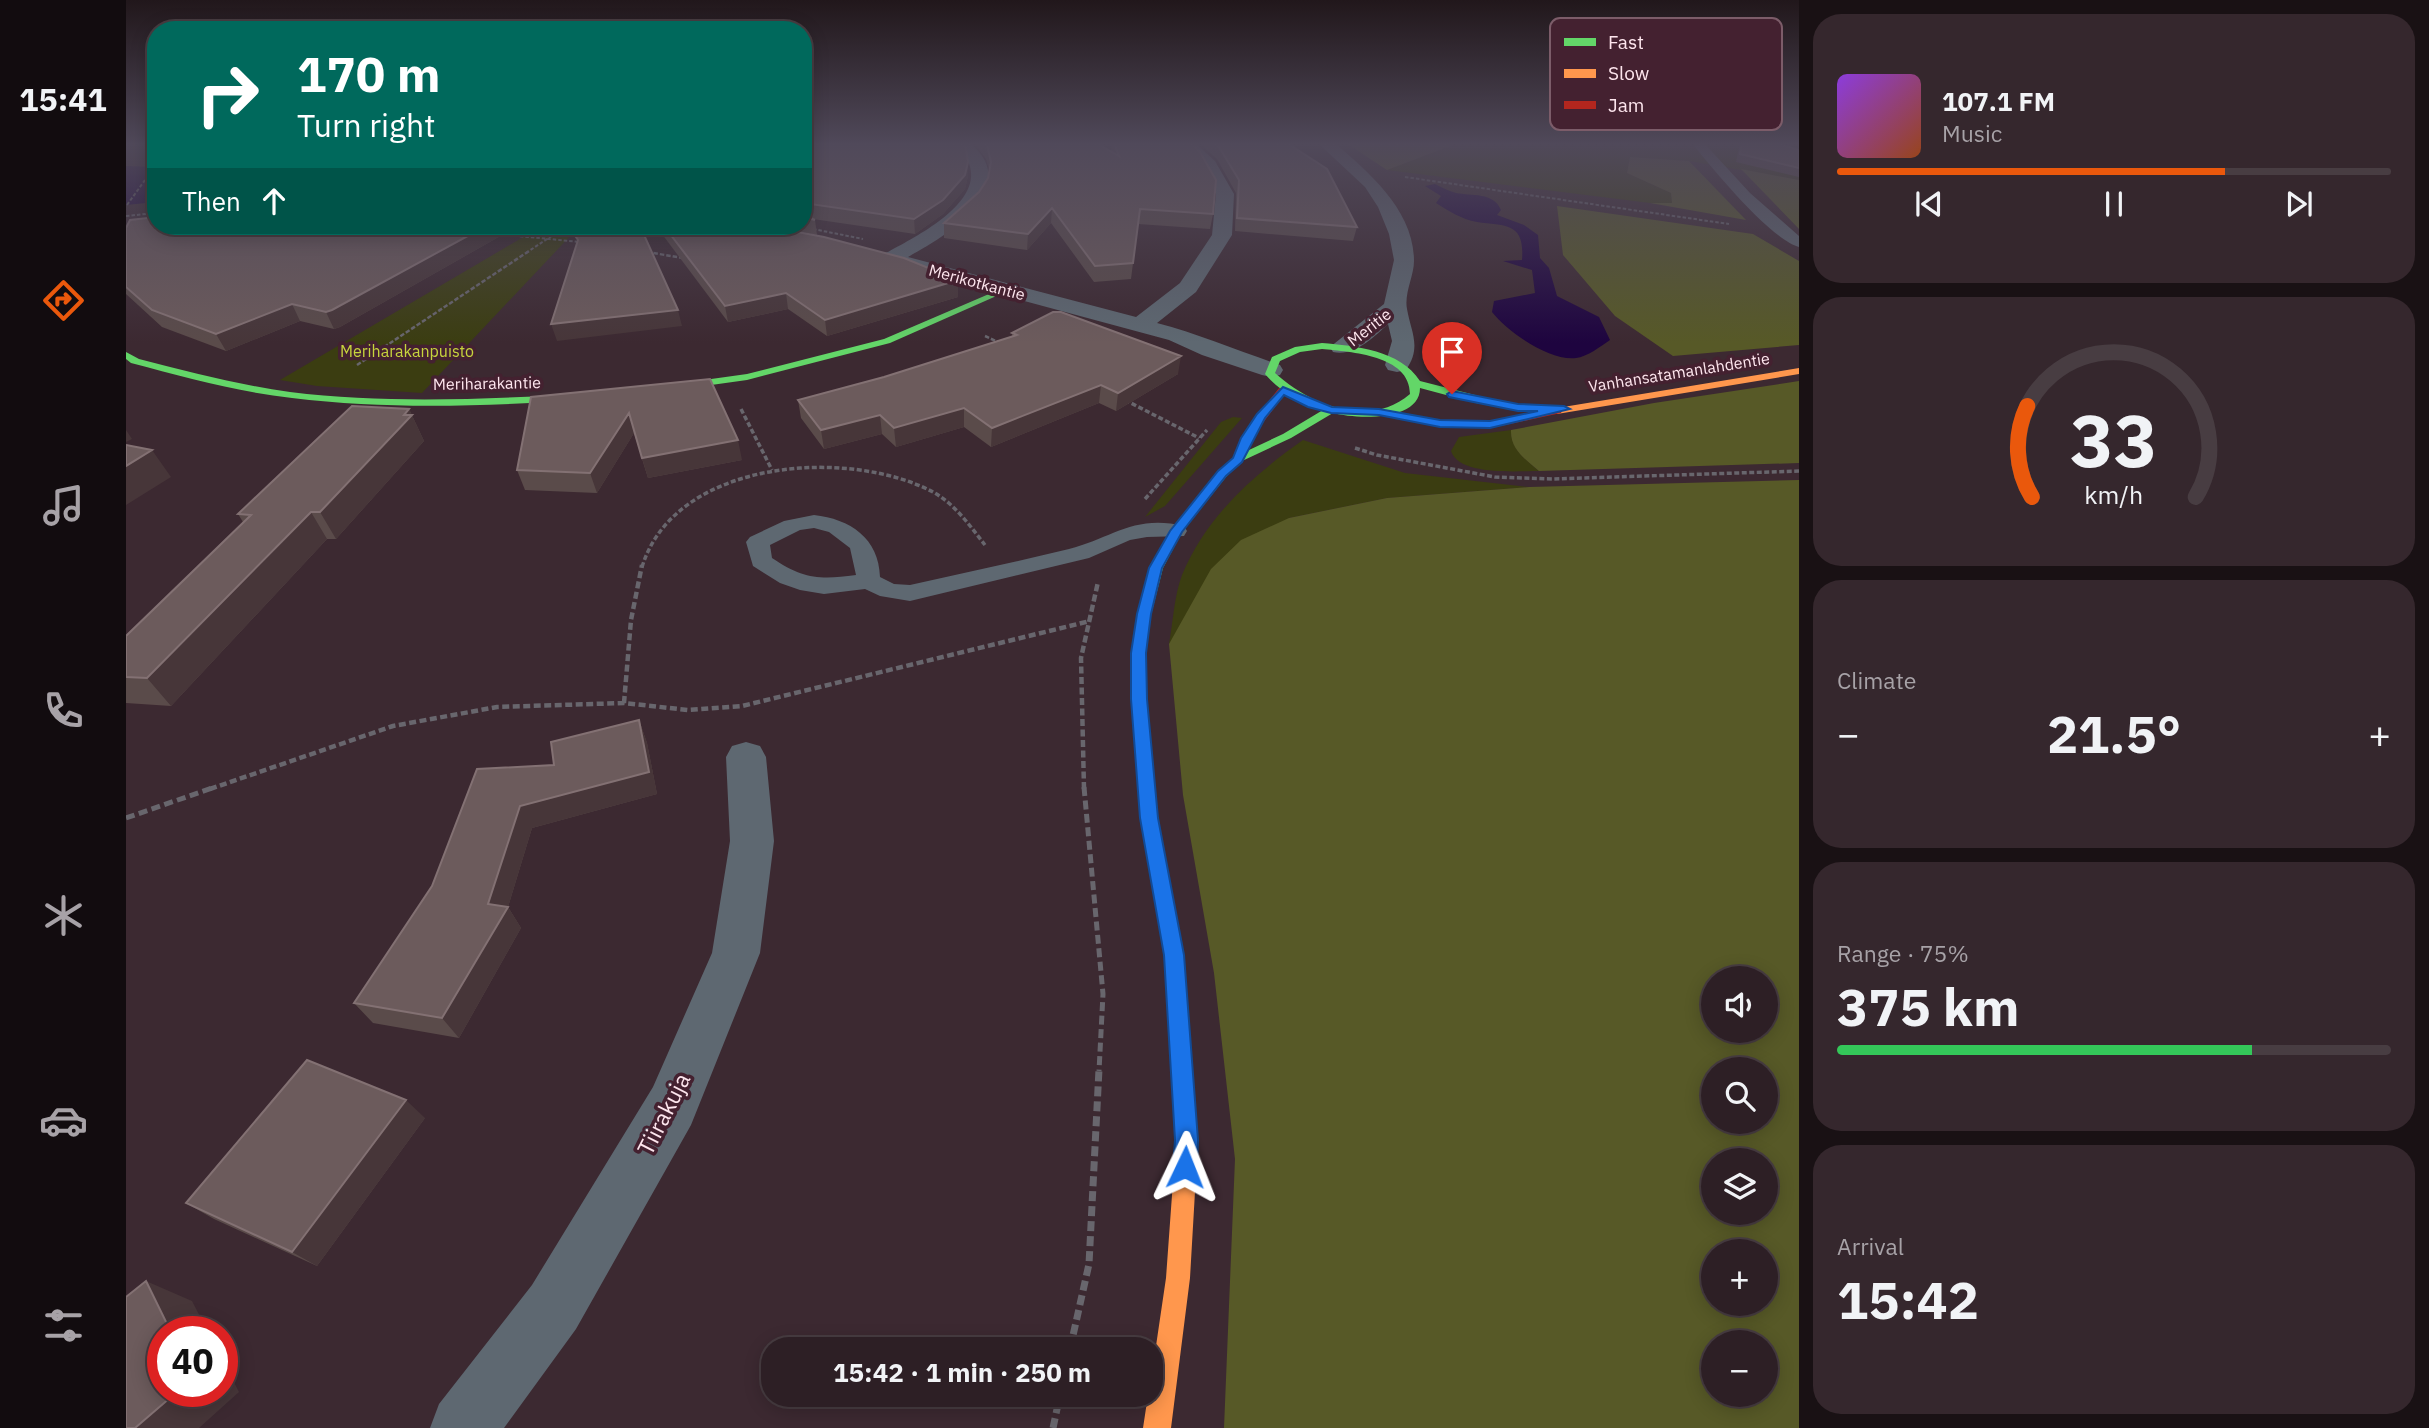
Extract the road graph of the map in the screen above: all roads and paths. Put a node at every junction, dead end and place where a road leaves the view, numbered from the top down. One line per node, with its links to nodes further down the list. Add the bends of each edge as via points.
1 (962, 210): 17 (street)
2 (1224, 210): 20 (street, via 1222,235 1188,287)
3 (1389, 210): 19 (street, Meritie, via 1404,260)
4 (1630, 210): 8 (path)
5 (1761, 210): 8 (lane)
6 (147, 214): 7 (path)
7 (126, 216)
8 (1785, 233): 13 (lane)
9 (496, 235): 11 (path)
10 (553, 235): 11 (path)
11 (545, 240): 12 (path); 34 (path)
12 (581, 242)
13 (1799, 243)
14 (635, 250): 16 (path)
15 (866, 253): 17 (street, Merikotkantie)
16 (688, 259)
17 (890, 259): 18 (street, Merikotkantie)
18 (1006, 290): 20 (street, Merikotkantie); 29 (street, via 887,341)
19 (1395, 306): 23 (street, Meritie); 27 (street, Meritie, via 1404,341)
20 (1140, 325): 21 (street, Merikotkantie)
21 (1177, 335): 25 (street, Merikotkantie); 30 (street, Merikotkantie)
22 (985, 336): 24 (path)
23 (1342, 347): 25 (street); 27 (street)
24 (1010, 348)
25 (1298, 349): 30 (street, via 1276,359)
26 (126, 355): 34 (street, Meriharakantie, via 211,380)
27 (1398, 365): 31 (street)
28 (1799, 371): 36 (street, Vanhansatamanlahdentie)
29 (727, 380): 32 (street); 43 (path)
30 (1277, 380): 37 (street, via 1312,405); 42 (street)
31 (1415, 383): 36 (street, Vanhansatamanlahdentie, via 1476,400); 38 (street, via 1411,400)
32 (643, 391)
33 (605, 395): 34 (street, Meriharakantie, via 417,401)
34 (310, 397)
35 (1124, 399): 40 (path)
36 (1564, 409): 38 (street, Vanhansatamanlahdentie, via 1490,425 1440,424)
37 (1331, 410): 38 (street); 42 (street)
38 (1379, 412)
39 (1213, 422): 40 (path)
40 (1199, 438): 46 (path, via 1149,494)
41 (1347, 446): 44 (path, via 1495,477)
42 (1238, 459): 45 (street)
43 (772, 470)
44 (1799, 471)
45 (1176, 531): 46 (lane); 55 (street, via 1156,568 1139,653 1149,818 1174,955 1187,1140 1178,1278)
46 (1123, 535): 47 (lane, via 1081,553 910,593 889,592); 48 (path, via 1100,571)
47 (868, 581)
48 (1090, 621): 50 (path, via 742,706 688,710 624,703 496,707 393,726); 51 (path, via 1080,658 1084,786 1103,993 1089,1264)
49 (746, 757): 53 (street, Tiirakuja, via 752,841 736,953 672,1106 554,1307)
50 (126, 818)
51 (1073, 1337)
52 (1057, 1407): 54 (path)
53 (463, 1428)
54 (1053, 1428)
55 (1157, 1428)

